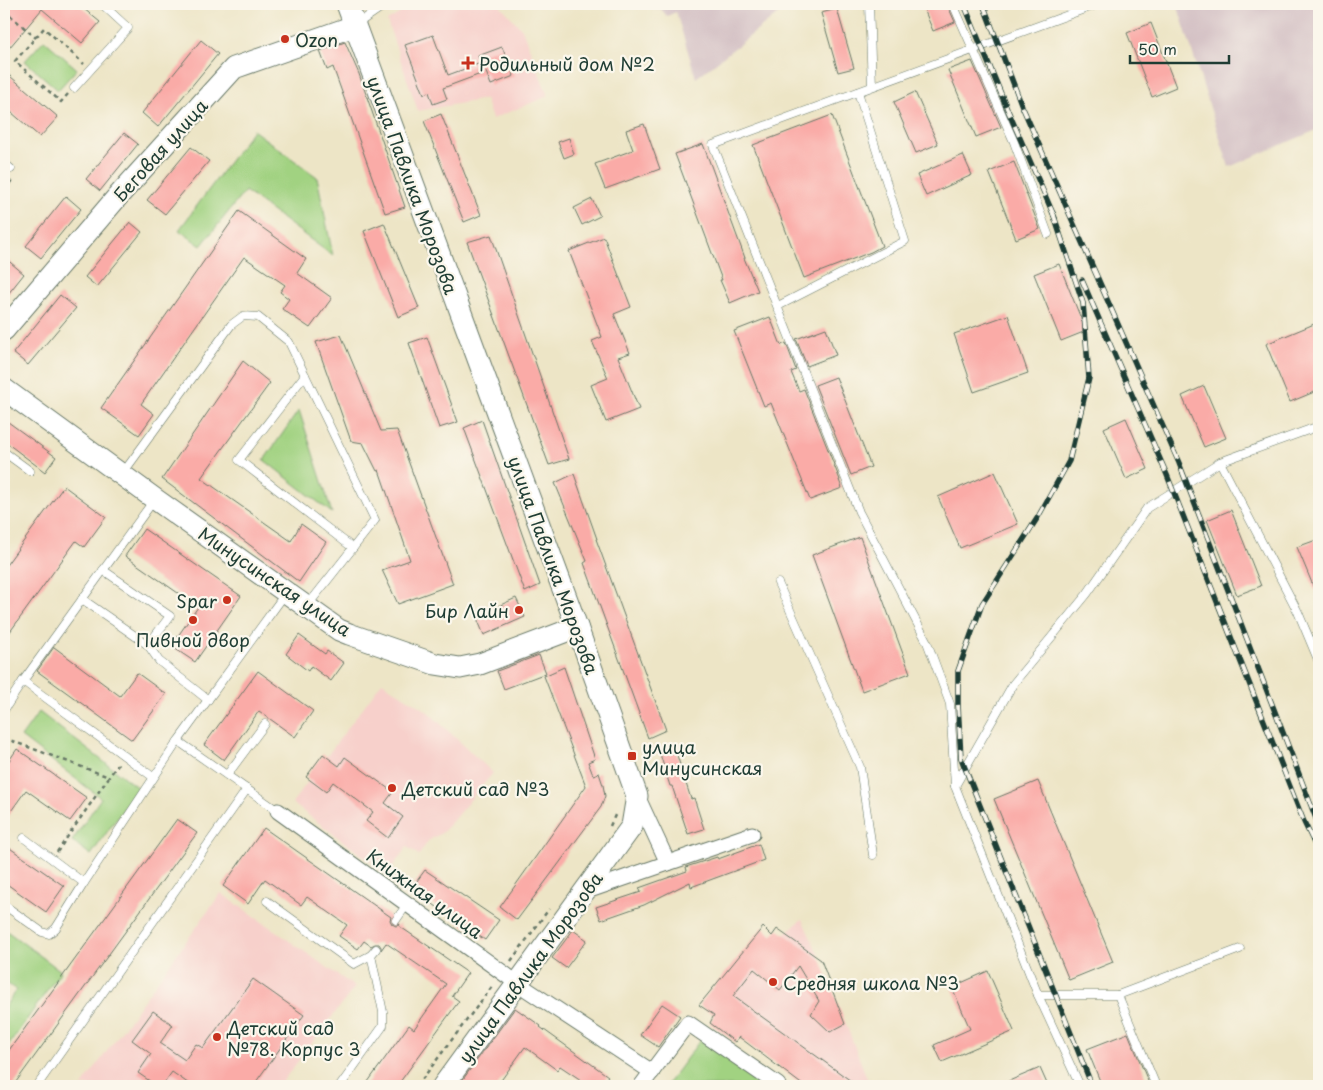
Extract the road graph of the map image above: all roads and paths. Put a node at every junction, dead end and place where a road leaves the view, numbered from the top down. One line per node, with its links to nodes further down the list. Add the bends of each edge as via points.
1 (102, 4): 11 (lane, via 128,28)
2 (347, 4): 8 (street, улица Павлика Морозова)
3 (386, 4): 8 (lane)
4 (869, 4): 12 (lane)
5 (953, 4): 10 (lane)
6 (1098, 4): 10 (lane)
7 (4, 10): 9 (path)
8 (354, 26): 20 (street, Беговая улица, via 234,68 119,195); 35 (street, улица Павлика Морозова)
9 (36, 38): 11 (path, via 44,28); 13 (path, via 15,61 61,102)
10 (974, 49): 12 (lane); 18 (lane, via 1014,142)
11 (91, 70): 13 (lane)
12 (872, 86): 14 (lane)
13 (74, 88)
14 (858, 92): 19 (lane, via 905,241); 19 (lane, via 714,145)
15 (4, 163): 16 (lane)
16 (9, 172): 17 (path, via 12,180)
17 (4, 190)
18 (1048, 234)
19 (778, 306): 48 (lane, via 859,512 927,642 944,686 950,704)
20 (4, 330)
21 (305, 375): 27 (lane, via 289,342 258,317 243,316 232,325); 29 (lane, via 375,520); 29 (lane, via 239,460)
22 (4, 389): 27 (street, Минусинская улица)
23 (1319, 426): 25 (lane)
24 (4, 452): 26 (lane)
25 (1220, 462): 37 (lane, via 1298,612); 48 (lane, via 1147,508 1087,594 1013,684)
26 (30, 471)
27 (122, 474): 28 (street, Минусинская улица)
28 (155, 499): 30 (lane); 32 (street, Минусинская улица)
29 (353, 548): 34 (lane)
30 (103, 570): 33 (lane); 36 (lane, via 170,616)
31 (778, 583): 54 (lane, via 860,767)
32 (286, 592): 34 (street, Минусинская улица); 39 (lane)
33 (82, 599): 36 (lane); 38 (lane)
34 (306, 607): 35 (street, Минусинская улица, via 339,630 452,668 480,664)
35 (577, 627): 50 (street, улица Павлика Морозова)
36 (148, 645): 39 (lane, via 159,662)
37 (1319, 662)
38 (23, 681): 40 (lane); 44 (lane)
39 (208, 700): 43 (lane)
40 (4, 710)
41 (265, 724): 45 (lane)
42 (4, 738): 46 (path)
43 (178, 740): 45 (lane, Книжная улица); 47 (lane)
44 (124, 756): 46 (path); 47 (lane)
45 (227, 775): 49 (lane, Книжная улица)
46 (109, 777): 55 (path)
47 (153, 777): 57 (lane)
48 (955, 786): 66 (lane)
49 (248, 790): 51 (lane, Книжная улица); 68 (lane)
50 (636, 796): 56 (street); 58 (street, улица Павлика Морозова, via 632,826)
51 (278, 811): 60 (street, Книжная улица)
52 (752, 834): 56 (street)
53 (24, 838): 55 (lane)
54 (873, 855)
55 (52, 859): 57 (lane)
56 (668, 863): 58 (street)
57 (84, 883): 61 (lane, via 49,934)
58 (584, 892): 64 (street, улица Павлика Морозова)
59 (266, 901): 70 (lane, via 354,964 373,952 383,1026)
60 (408, 903): 62 (lane); 64 (street, Книжная улица)
61 (4, 905)
62 (396, 920)
63 (1240, 949): 65 (lane)
64 (510, 977): 67 (street, Книжная улица); 71 (path); 72 (street, улица Павлика Морозова)
65 (1118, 994): 66 (lane); 75 (lane)
66 (1038, 995): 74 (lane)
67 (652, 1072): 69 (street, via 688,1023); 73 (street)
68 (40, 1083)
69 (778, 1085)
70 (343, 1086)
71 (417, 1086)
72 (443, 1086)
73 (642, 1086)
74 (1080, 1086)
75 (1156, 1086)

